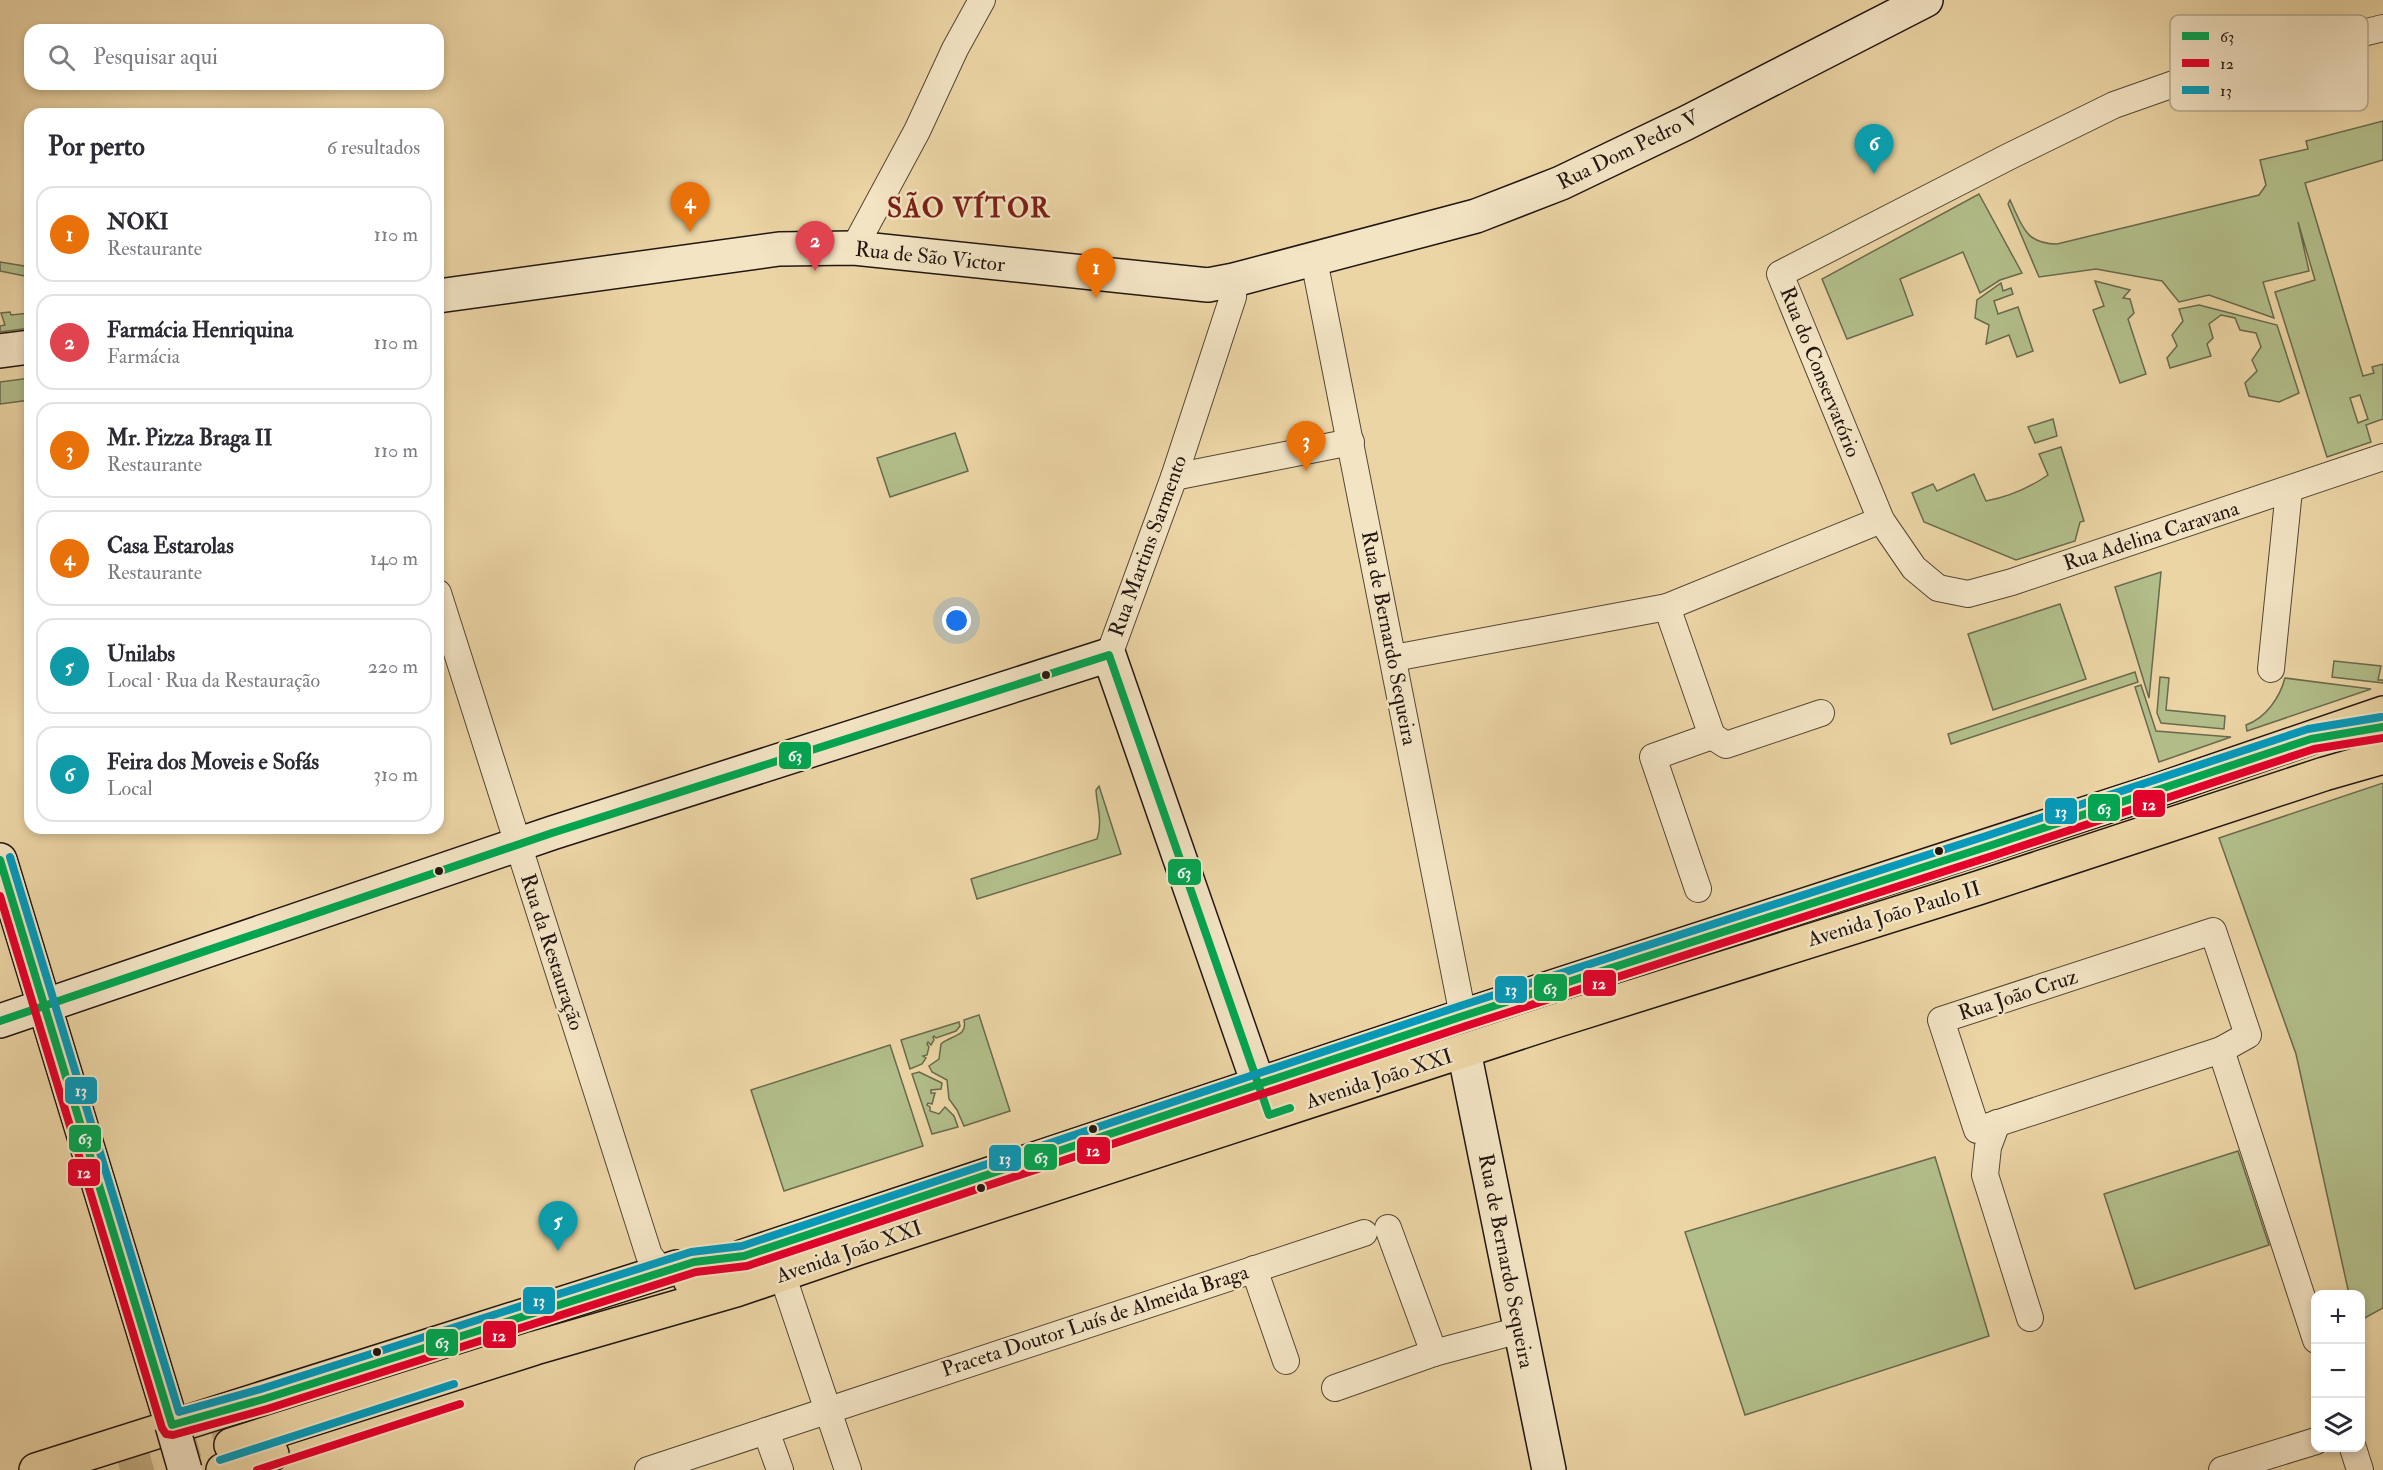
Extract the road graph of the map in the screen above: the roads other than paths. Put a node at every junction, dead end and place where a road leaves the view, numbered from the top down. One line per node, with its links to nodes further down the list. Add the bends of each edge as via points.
1 (982, 0): 6 (street)
2 (1926, 0): 7 (street, Rua Dom Pedro V, via 1561,183 1476,216)
3 (2383, 28): 4 (street, Rua do Conservatório)
4 (2368, 32)
5 (2170, 85): 16 (street, Rua do Conservatório, via 2114,105 1780,274)
6 (854, 248): 8 (street, Rua de São Victor, via 1208,285); 9 (street, Rua de São Victor, via 779,249)
7 (1314, 260): 8 (street, Rua de São Victor); 12 (street, Rua de Bernardo Sequeira)
8 (1234, 280): 14 (street, Rua Martins Sarmento, via 1233,297)
9 (444, 295)
10 (24, 348): 11 (street)
11 (0, 351)
12 (1351, 441): 14 (street); 21 (street, Rua de Bernardo Sequeira)
13 (2383, 457): 15 (street, Rua Adelina Caravana)
14 (1174, 477): 20 (street, Rua Martins Sarmento)
15 (2289, 490): 17 (street, Rua Adelina Caravana); 22 (street)
16 (1881, 520): 17 (street, Rua do Conservatório, via 1914,568 1938,588 1968,594); 18 (street)
17 (2012, 582)
18 (1667, 608): 21 (street); 26 (street)
19 (444, 612): 31 (street, Rua da Restauração)
20 (1109, 655): 31 (street); 39 (street, Rua Martins Sarmento)
21 (1394, 658): 35 (street, Rua de Bernardo Sequeira)
22 (2271, 669)
23 (1821, 713): 26 (street, via 1726,745)
24 (2383, 713): 27 (main road, Avenida João Paulo II)
25 (2383, 727): 27 (main road, Avenida João Paulo II)
26 (1712, 736): 33 (street, via 1653,757)
27 (2311, 739): 35 (main road, Avenida João Paulo II)
28 (2383, 746): 30 (main road, Avenida João Paulo II)
29 (2383, 757): 30 (main road, Avenida João Paulo II)
30 (2324, 774): 38 (main road, Avenida João Paulo II)
31 (518, 845): 34 (street); 42 (street, Rua da Restauração, via 649,1255)
32 (0, 860): 34 (street)
33 (1698, 889)
34 (45, 1006): 36 (street); 51 (street)
35 (1463, 1016): 39 (main road, Avenida João XXI)
36 (0, 1020)
37 (2221, 1050): 40 (street, Rua João Cruz); 40 (street, Rua João Cruz, via 2248,1035 2213,931 1941,1020 1977,1130); 45 (street)
38 (1464, 1051): 39 (main road, Avenida João XXI); 46 (street, Rua de Bernardo Sequeira)
39 (1264, 1100): 42 (main road, Avenida João XXI); 43 (main road, Avenida João XXI)
40 (1996, 1123): 44 (street, via 1985,1175)
41 (1254, 1269): 47 (street, Praceta Doutor Luís de Almeida Braga, via 1376,1231); 48 (street); 50 (street, Praceta Doutor Luís de Almeida Braga)
42 (679, 1274): 51 (main road); 54 (main road)
43 (782, 1274): 50 (street); 54 (main road, Avenida João XXI, via 540,1366)
44 (2030, 1318)
45 (2311, 1326)
46 (1520, 1330): 47 (street); 61 (street, Rua de Bernardo Sequeira)
47 (1434, 1353): 49 (street)
48 (1286, 1361)
49 (1335, 1388)
50 (826, 1410): 52 (street, Praceta Doutor Luís de Almeida Braga); 60 (street)
51 (172, 1425): 56 (main road); 57 (street, bridge)
52 (766, 1431): 58 (street, Praceta Doutor Luís de Almeida Braga); 59 (street)
53 (2311, 1443): 62 (street)
54 (227, 1449)
55 (2354, 1452): 63 (street)
56 (36, 1470)
57 (185, 1470)
58 (648, 1470)
59 (780, 1470)
60 (848, 1470)
61 (1549, 1470)
62 (2222, 1470)
63 (2360, 1470)

